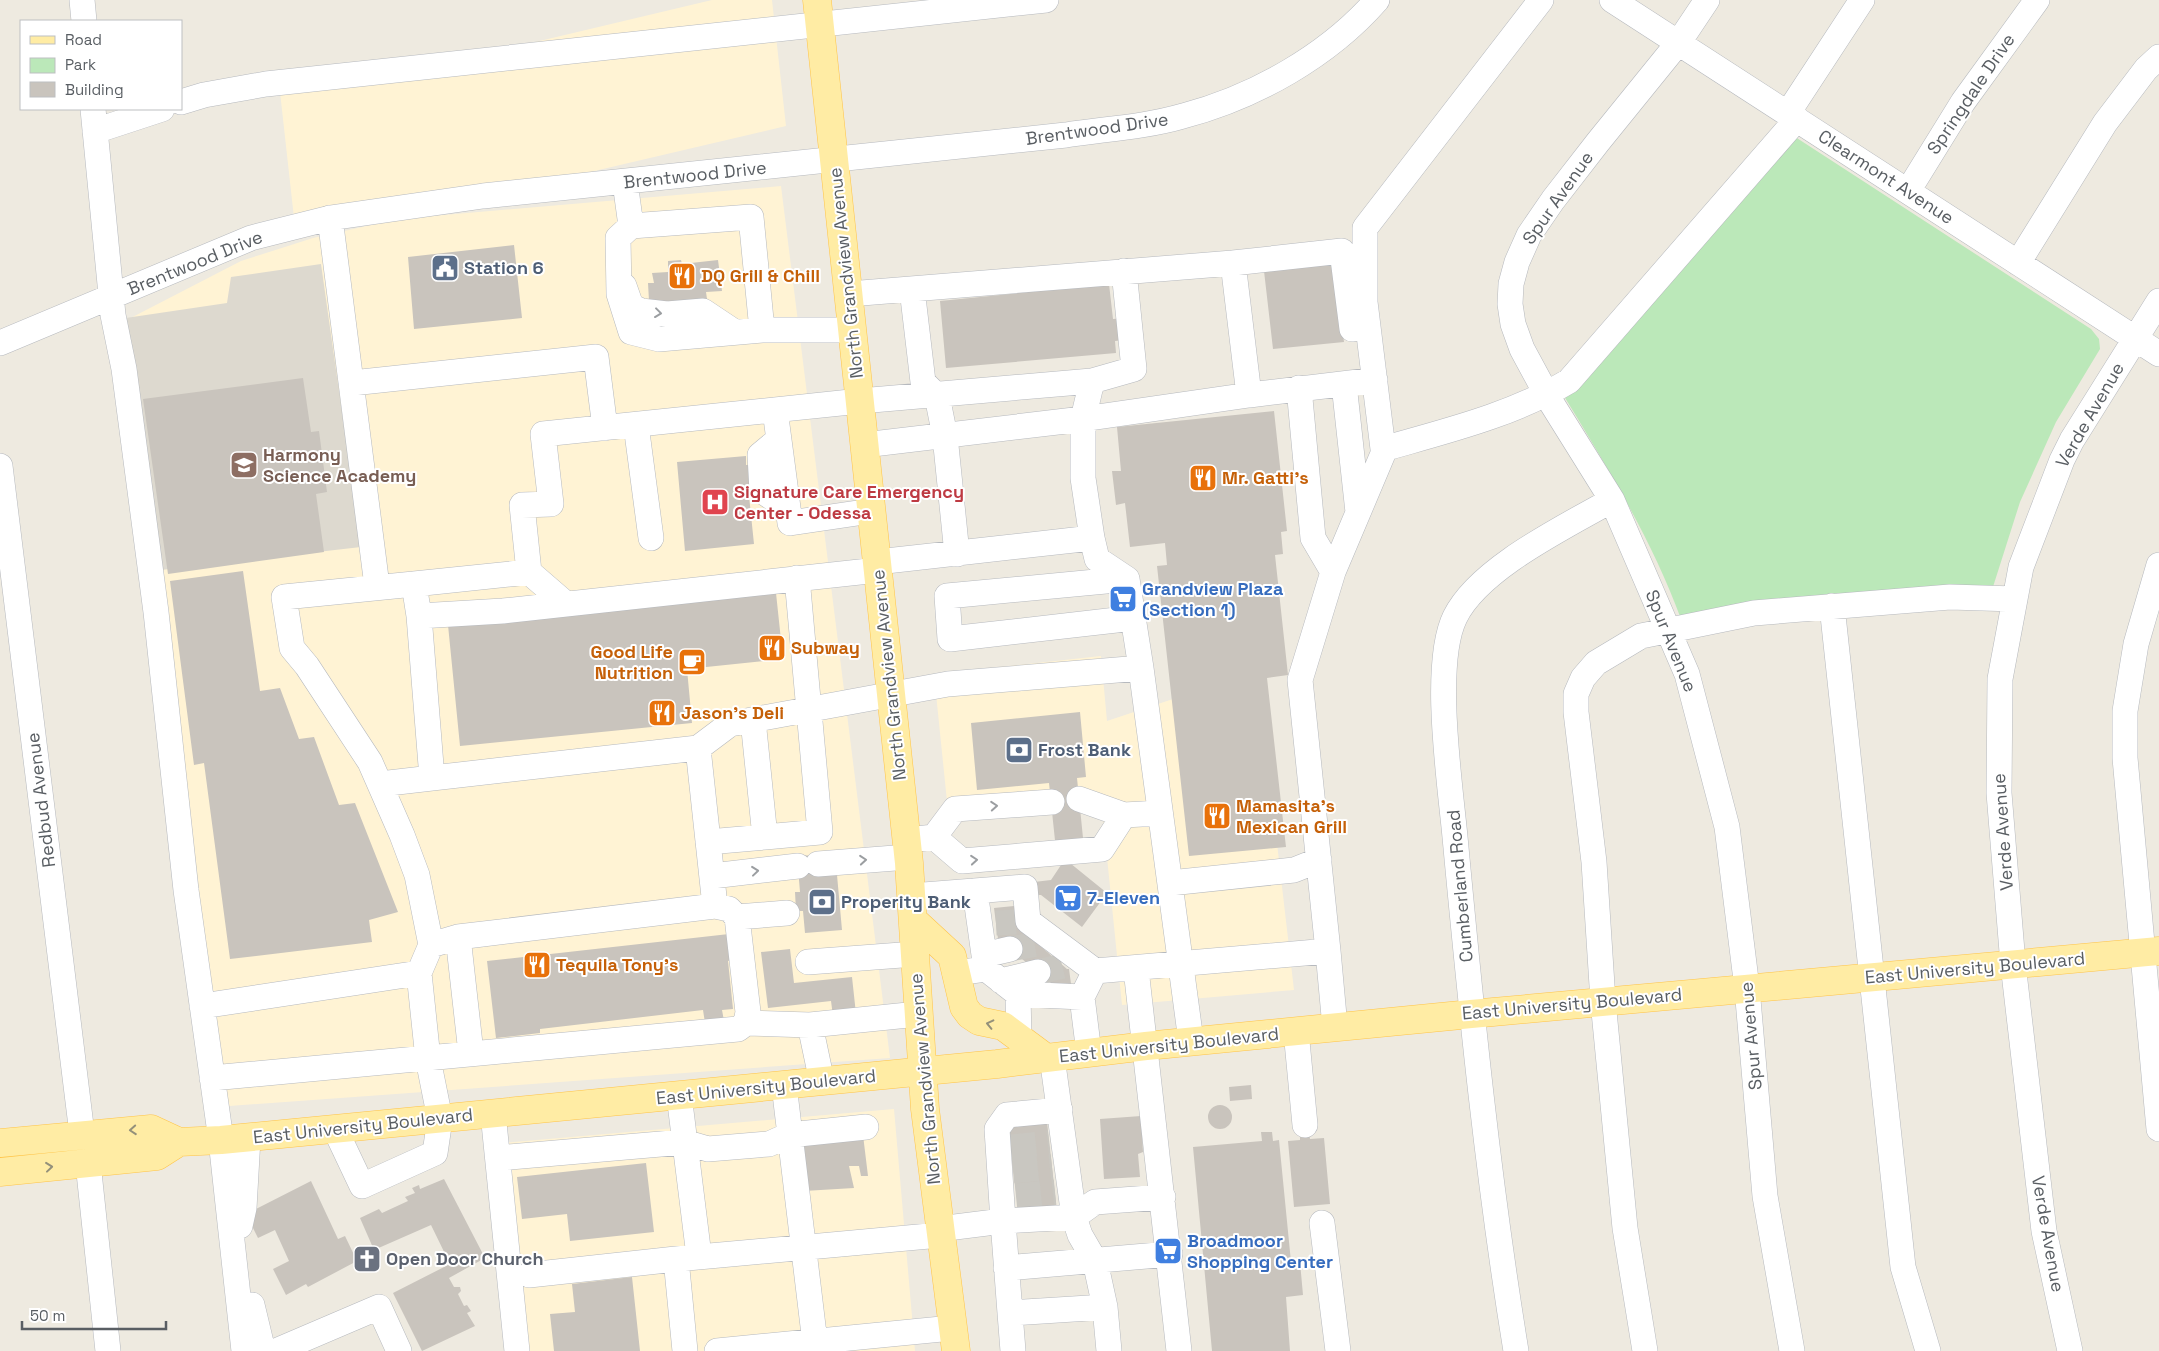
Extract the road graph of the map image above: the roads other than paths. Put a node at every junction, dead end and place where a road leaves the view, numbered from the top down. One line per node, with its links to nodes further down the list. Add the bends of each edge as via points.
1 (82, 0): 10 (street)
2 (1046, 0): 9 (street)
3 (1377, 0): 17 (street, Brentwood Drive, via 1340,36 1305,62 1225,103 1183,116 1066,135)
4 (1541, 0): 22 (street)
5 (1612, 0): 11 (street, Clearmont Avenue)
6 (1707, 0): 11 (street, Spur Avenue)
7 (1862, 0): 15 (street)
8 (2037, 0): 19 (street, Springdale Drive, via 1963,102)
9 (818, 11): 13 (street, via 266,84); 17 (main road, North Grandview Avenue)
10 (84, 20)
11 (1679, 42): 15 (street, Clearmont Avenue); 42 (street, Spur Avenue, via 1553,200 1529,235 1517,262 1511,284 1513,324)
12 (2159, 58): 25 (street, via 2146,69 2105,124)
13 (182, 102)
14 (156, 110): 16 (street)
15 (1793, 116): 19 (street, Clearmont Avenue); 42 (street, via 1570,381)
16 (94, 120): 29 (street)
17 (834, 161): 18 (street, Brentwood Drive); 28 (main road, North Grandview Avenue)
18 (625, 182): 20 (street, Brentwood Drive, via 483,196); 21 (street)
19 (1908, 191): 25 (street, Clearmont Avenue)
20 (330, 218): 29 (street, Brentwood Drive, via 251,238); 39 (street)
21 (631, 226): 31 (street, via 751,217); 31 (street, via 618,238 619,294 631,332 659,339)
22 (1365, 228): 23 (street); 38 (street, via 1365,302)
23 (1342, 251): 24 (street); 38 (street)
24 (1233, 263): 26 (street); 41 (street)
25 (2018, 263): 33 (street, Clearmont Avenue)
26 (1119, 271): 27 (street); 36 (street, via 1119,329); 36 (street, via 1134,369)
27 (912, 289): 28 (street); 43 (street, via 923,382)
28 (849, 294): 32 (main road, North Grandview Avenue)
29 (111, 297): 34 (street, Brentwood Drive); 115 (street, via 156,612)
30 (2159, 300): 33 (street, Verde Avenue)
31 (762, 330): 32 (street)
32 (852, 330): 44 (main road, North Grandview Avenue)
33 (2135, 338): 35 (street, Clearmont Avenue); 67 (street, Verde Avenue, via 2062,460 2021,567)
34 (0, 343)
35 (2159, 354)
36 (1125, 372): 37 (street)
37 (1092, 381): 43 (street); 46 (street)
38 (1359, 382): 40 (street); 51 (street); 55 (street)
39 (352, 383): 48 (street, via 596,358); 66 (street)
40 (1299, 388): 41 (street); 62 (street, via 1313,538)
41 (1248, 395): 46 (street)
42 (1547, 395): 51 (street, via 1459,427); 53 (street, Spur Avenue)
43 (937, 396): 44 (street); 49 (street)
44 (860, 402): 45 (street); 50 (main road, North Grandview Avenue)
45 (775, 410): 47 (street); 54 (street, via 790,523)
46 (1083, 419): 49 (street); 57 (street, via 1082,478)
47 (636, 425): 48 (street); 56 (street)
48 (605, 428): 61 (street, via 543,434 551,504 522,505)
49 (946, 436): 50 (street); 58 (street)
50 (864, 445): 54 (main road, North Grandview Avenue)
51 (1385, 449): 55 (street)
52 (0, 466): 141 (street, Redbud Avenue)
53 (1612, 500): 72 (street, Spur Avenue); 117 (street, Cumberland Road, via 1548,537 1486,579 1463,604 1450,630 1444,674 1445,710)
54 (871, 511): 60 (main road, North Grandview Avenue)
55 (1358, 514): 62 (street)
56 (650, 538)
57 (1092, 538): 58 (street); 64 (street, via 1097,560)
58 (957, 554): 60 (street)
59 (2159, 565): 100 (street, via 2136,644 2124,711 2125,758)
60 (877, 566): 63 (street); 74 (main road, North Grandview Avenue)
61 (529, 572): 65 (street); 68 (street)
62 (1333, 572): 88 (street, via 1300,680)
63 (797, 578): 68 (street); 75 (street)
64 (1127, 579): 71 (street); 71 (street, via 947,596 950,639)
65 (414, 584): 66 (street); 70 (street)
66 (377, 586): 79 (street, via 284,597 292,648 370,762)
67 (2015, 599): 69 (street, via 1950,597); 104 (street, Verde Avenue, via 2000,679 1998,793)
68 (566, 604): 70 (street)
69 (1832, 606): 72 (street, via 1754,613); 111 (street)
70 (419, 616): 78 (street)
71 (1134, 618): 73 (street)
72 (1668, 631): 112 (street, Spur Avenue, via 1687,674 1727,827); 114 (street, via 1642,636 1601,659 1583,678 1576,694 1594,862)
73 (1141, 668): 74 (street, via 948,684); 82 (street)
74 (891, 696): 75 (street); 87 (main road, North Grandview Avenue)
75 (811, 710): 76 (street); 84 (street, via 820,832)
76 (754, 720): 77 (street, via 730,724); 84 (street)
77 (698, 748): 78 (street); 86 (street)
78 (432, 778): 79 (street)
79 (380, 784): 97 (street, via 417,875)
80 (1079, 799): 83 (street)
81 (1052, 802): 85 (street, one-way to 81, via 956,809)
82 (1160, 813): 83 (street); 90 (street)
83 (1124, 815): 85 (street, one-way to 83, via 962,861 1102,849)
84 (765, 837): 86 (street)
85 (934, 837): 87 (street)
86 (708, 842): 89 (street)
87 (908, 848): 89 (street, one-way to 87, via 808,865); 92 (main road, North Grandview Avenue)
88 (1319, 860): 90 (street, via 1294,870); 99 (street)
89 (712, 876): 93 (street)
90 (1170, 883): 103 (street)
91 (975, 891): 92 (street); 95 (street); 95 (street, via 1025,887)
92 (912, 908): 101 (main road, North Grandview Avenue); 109 (main road, via 952,956)
93 (726, 911): 94 (street); 96 (street); 118 (street, via 748,1012)
94 (787, 913)
95 (1005, 923): 105 (street, via 1046,942); 110 (street)
96 (458, 937): 97 (street); 125 (street)
97 (431, 945): 108 (street)
98 (1010, 949): 110 (street)
99 (1328, 951): 103 (street); 120 (street)
100 (2152, 952): 104 (main road, East University Boulevard); 140 (street)
101 (914, 954): 102 (street); 116 (main road, North Grandview Avenue)
102 (808, 962)
103 (1180, 964): 106 (street); 123 (street)
104 (2013, 964): 111 (main road, East University Boulevard); 184 (street, Verde Avenue, via 2044,1231)
105 (1080, 966): 106 (street); 113 (street)
106 (1136, 969): 124 (street)
107 (1038, 972): 110 (street)
108 (419, 973): 115 (street); 128 (street)
109 (955, 973): 110 (street); 122 (main road, one-way to 109, via 1003,1026 970,1015 964,1007)
110 (997, 975): 113 (street); 122 (street)
111 (1873, 976): 112 (main road, East University Boulevard); 183 (street, via 1903,1266)
112 (1747, 988): 114 (main road, East University Boulevard); 182 (street, Spur Avenue, via 1765,1196)
113 (1082, 997): 126 (street)
114 (1603, 1001): 117 (main road, East University Boulevard); 181 (street, via 1625,1228)
115 (202, 1006): 130 (street)
116 (918, 1014): 119 (street); 129 (main road, North Grandview Avenue)
117 (1471, 1014): 120 (main road, East University Boulevard); 180 (street, Cumberland Road, via 1498,1239)
118 (746, 1023): 119 (street); 125 (street, via 738,1029)
119 (810, 1025): 131 (street)
120 (1335, 1027): 121 (main road, East University Boulevard)
121 (1296, 1031): 123 (main road, East University Boulevard); 137 (street)
122 (1019, 1039): 127 (main road)
123 (1191, 1041): 124 (main road, East University Boulevard)
124 (1146, 1046): 126 (main road, East University Boulevard); 151 (street)
125 (470, 1053): 128 (street)
126 (1089, 1053): 127 (main road, East University Boulevard)
127 (1049, 1058): 129 (main road, East University Boulevard); 134 (street)
128 (428, 1059): 130 (street); 136 (street)
129 (922, 1072): 131 (main road, East University Boulevard); 155 (main road, North Grandview Avenue)
130 (212, 1078): 144 (street)
131 (822, 1082): 132 (main road, East University Boulevard)
132 (784, 1085): 133 (main road, East University Boulevard); 142 (street)
133 (679, 1096): 135 (main road, East University Boulevard); 146 (street)
134 (1060, 1110): 152 (street, via 1007,1115 997,1130 1006,1160); 153 (street, via 1057,1142 1063,1191)
135 (493, 1113): 136 (main road, East University Boulevard); 148 (street)
136 (440, 1119): 139 (main road, East University Boulevard); 139 (street, via 435,1154 362,1186)
137 (1306, 1125)
138 (866, 1127): 142 (street)
139 (335, 1129): 143 (main road, East University Boulevard)
140 (2159, 1129)
141 (82, 1134): 145 (main road, East University Boulevard, one-way to 141, via 151,1129); 147 (main road, East University Boulevard)
142 (790, 1135): 146 (street, via 768,1144 708,1149); 156 (street)
143 (248, 1138): 144 (main road, East University Boulevard); 158 (street, via 244,1208)
144 (221, 1140): 145 (main road, East University Boulevard); 158 (street)
145 (179, 1142): 149 (main road, East University Boulevard, via 157,1156)
146 (684, 1142): 148 (street); 159 (street)
147 (0, 1143)
148 (498, 1158): 173 (street)
149 (88, 1163): 150 (main road, East University Boulevard, one-way to 149); 168 (street)
150 (0, 1172)
151 (1163, 1197): 153 (street, via 1095,1202); 157 (street)
152 (1007, 1205): 153 (street); 155 (street); 161 (street)
153 (1074, 1217): 160 (street)
154 (1322, 1222): 179 (street)
155 (939, 1232): 156 (street); 165 (main road, North Grandview Avenue)
156 (802, 1248): 159 (street); 167 (street)
157 (1170, 1254): 160 (street); 178 (street)
158 (234, 1257): 169 (street); 170 (street, via 241,1261)
159 (687, 1257): 162 (street); 174 (street)
160 (1095, 1261): 161 (street); 163 (street)
161 (1006, 1268): 164 (street)
162 (529, 1275)
163 (1105, 1306): 164 (street); 177 (street)
164 (1010, 1313): 176 (street)
165 (954, 1339): 166 (street)
166 (886, 1343): 167 (street)
167 (815, 1346): 175 (street)
168 (108, 1351)
169 (244, 1351)
170 (263, 1351)
171 (276, 1351): 172 (street, via 379,1307)
172 (399, 1351)
173 (517, 1351)
174 (685, 1351)
175 (717, 1351)
176 (1013, 1351)
177 (1109, 1351)
178 (1179, 1351)
179 (1338, 1351)
180 (1516, 1351)
181 (1645, 1351)
182 (1792, 1351)
183 (1928, 1351)
184 (2070, 1351)

